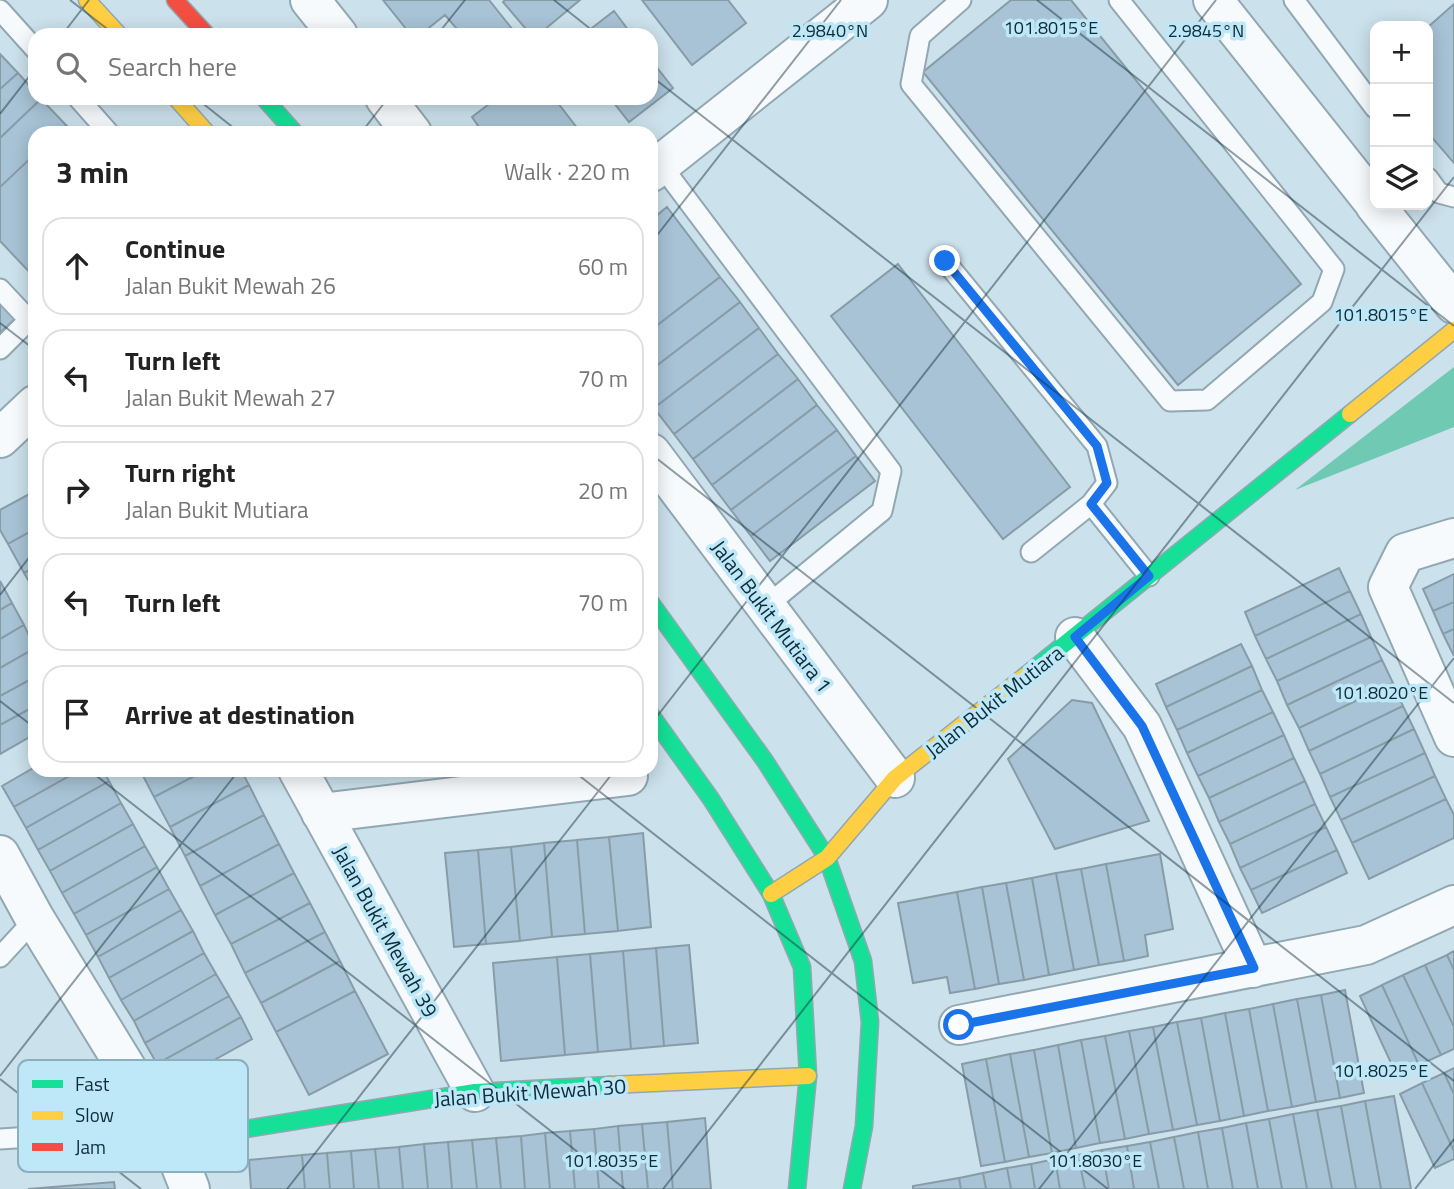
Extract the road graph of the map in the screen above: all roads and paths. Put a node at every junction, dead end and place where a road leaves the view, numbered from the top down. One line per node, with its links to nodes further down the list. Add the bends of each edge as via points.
1 (87, 0): 9 (street)
2 (175, 0): 10 (street)
3 (867, 0): 21 (street)
4 (961, 0): 5 (lane, via 920,36 911,84 1170,401 1207,400 1322,302 1334,269)
5 (1119, 0)
6 (1213, 0): 25 (street)
7 (1294, 0): 12 (lane)
8 (0, 10): 11 (lane)
9 (113, 28)
10 (201, 28)
11 (28, 41)
12 (1370, 101)
13 (84, 105): 17 (lane)
14 (182, 105): 18 (street)
15 (270, 105): 19 (street)
16 (391, 105): 20 (street)
17 (103, 126)
18 (201, 126)
19 (289, 126)
20 (407, 126)
21 (658, 167)
22 (658, 172): 41 (lane, via 891,471 882,511)
23 (1433, 185): 24 (lane, via 1439,193)
24 (1454, 197)
25 (1370, 199)
26 (1379, 210): 29 (street)
27 (945, 261): 37 (lane, via 1097,446 1107,483)
28 (0, 289): 30 (lane)
29 (1454, 304)
30 (28, 314)
31 (28, 321): 33 (lane)
32 (1454, 330): 40 (street, Jalan Bukit Mutiara)
33 (0, 349)
34 (28, 412): 35 (street)
35 (0, 438)
36 (658, 462): 41 (street, Jalan Bukit Mutiara 1)
37 (1091, 504): 39 (lane); 40 (lane)
38 (1454, 538): 45 (street, via 1405,553 1388,587)
39 (1031, 552)
40 (1149, 576): 43 (street, Jalan Bukit Mutiara)
41 (765, 607): 48 (street, Jalan Bukit Mutiara 1)
42 (658, 613): 51 (street, via 765,761)
43 (1075, 637): 48 (street, Jalan Bukit Mutiara); 56 (street, via 1142,726)
44 (658, 725): 52 (street)
45 (1454, 737)
46 (302, 777): 49 (street, Jalan Bukit Mewah 39)
47 (620, 777): 49 (street)
48 (895, 778): 51 (street, Jalan Bukit Mutiara)
49 (321, 813): 60 (street, Jalan Bukit Mewah 39)
50 (0, 855): 54 (street)
51 (827, 858): 52 (street, Jalan Bukit Mutiara); 67 (street, via 863,961 870,1022 864,1126)
52 (771, 894): 59 (street, via 802,967)
53 (1454, 905): 56 (street, via 1367,945)
54 (35, 919): 55 (lane); 58 (street)
55 (0, 957)
56 (1254, 968): 57 (street)
57 (959, 1025)
58 (121, 1060)
59 (808, 1076): 60 (street, Jalan Bukit Mewah 30); 66 (street)
60 (475, 1092): 61 (street, Jalan Bukit Mewah 30)
61 (248, 1129)
62 (18, 1138): 63 (lane)
63 (0, 1139)
64 (183, 1172): 65 (street)
65 (190, 1189)
66 (797, 1189)
67 (852, 1189)

